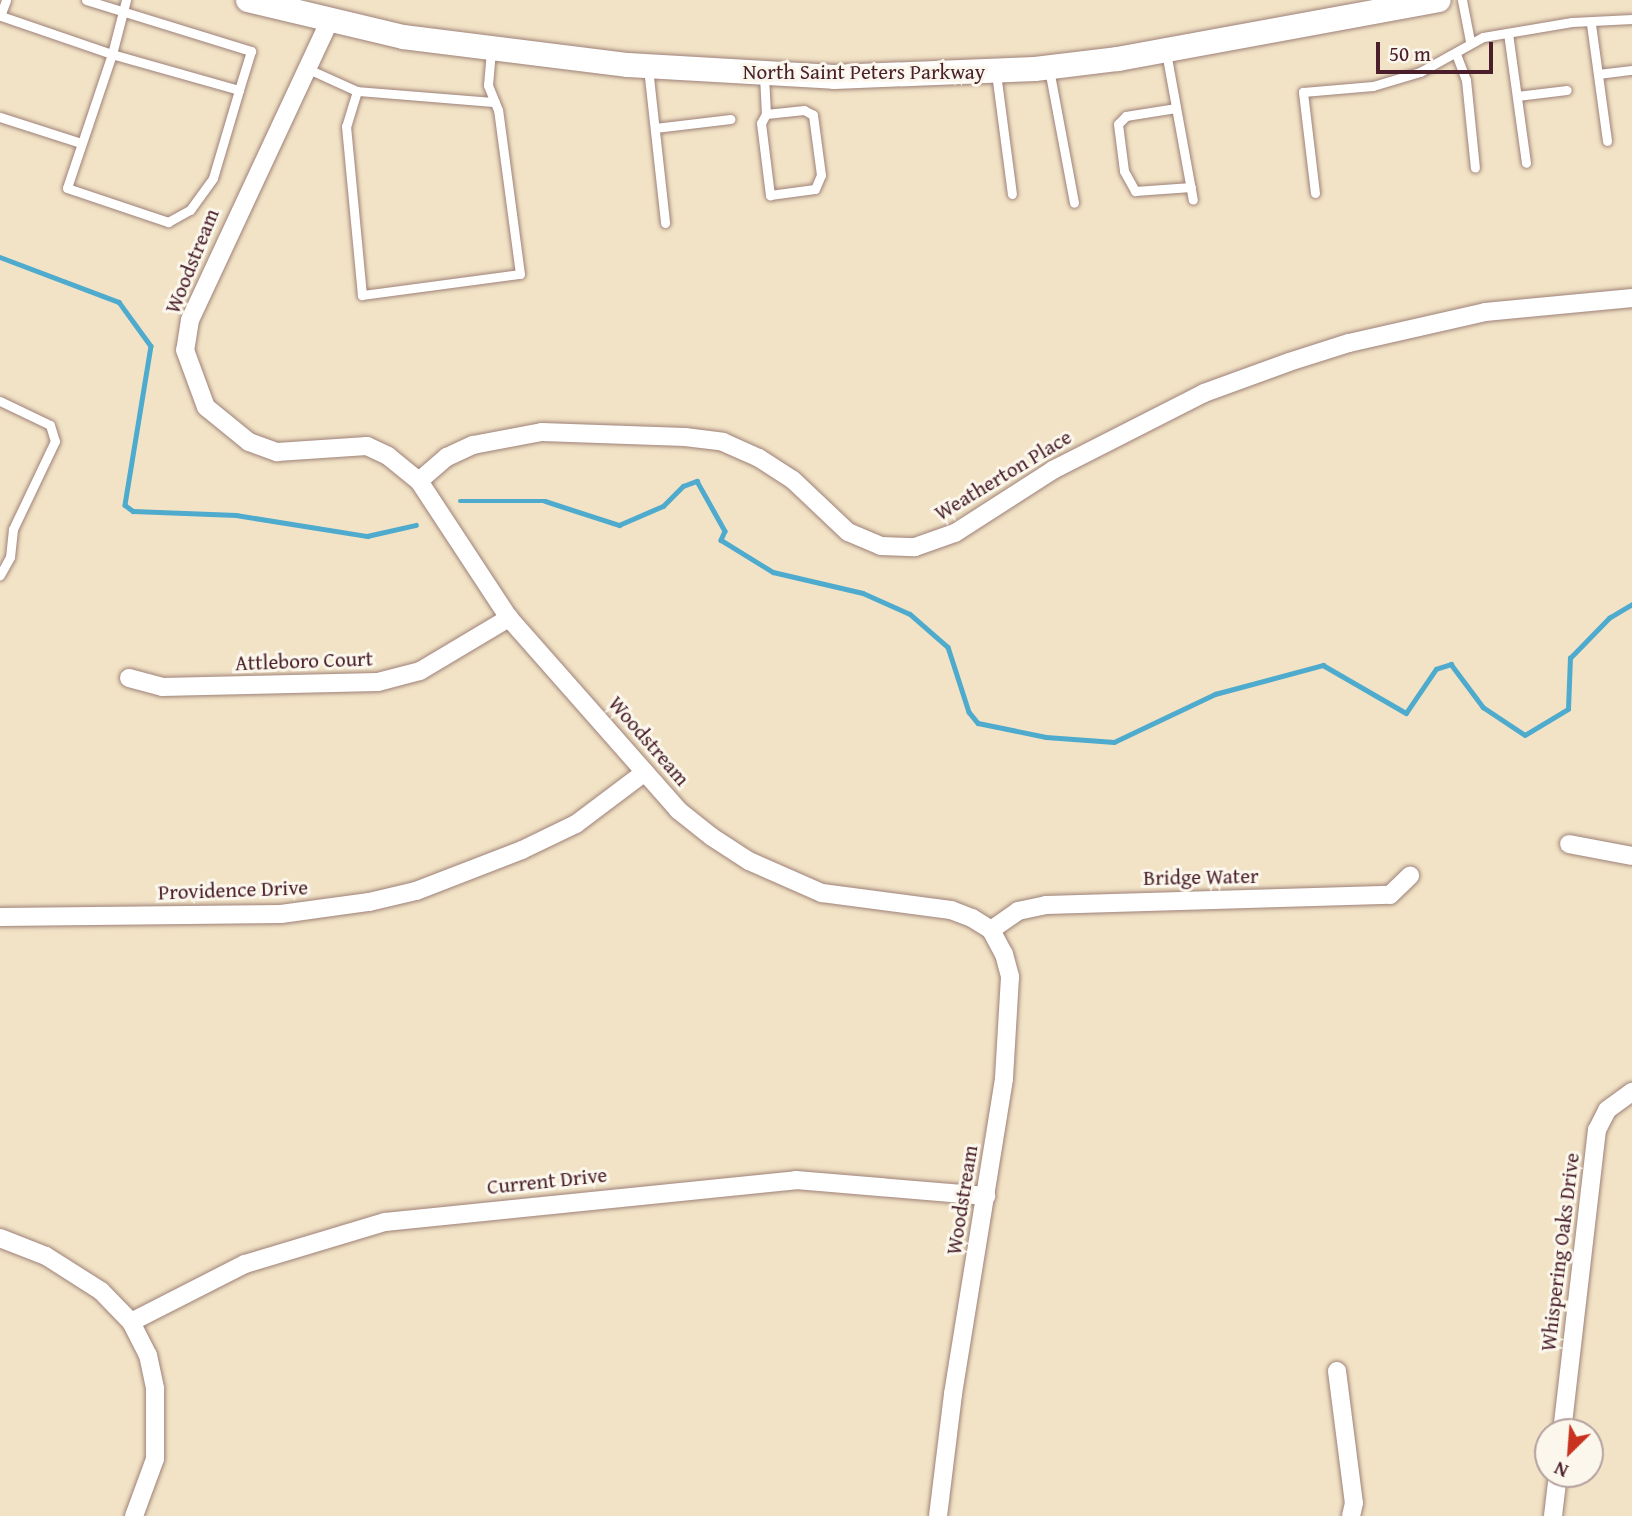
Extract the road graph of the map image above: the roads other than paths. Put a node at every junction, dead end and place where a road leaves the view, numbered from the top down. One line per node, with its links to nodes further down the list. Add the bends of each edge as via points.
1 (6, 0): 8 (lane)
2 (86, 0): 7 (lane)
3 (126, 0): 7 (lane)
4 (248, 0): 10 (main road, North Saint Peters Parkway)
5 (1439, 0): 15 (main road, North Saint Peters Parkway)
6 (1462, 0): 13 (lane)
7 (123, 11): 16 (lane); 25 (lane, via 251,51)
8 (0, 16): 16 (lane)
9 (1632, 19): 11 (lane)
10 (329, 22): 14 (main road, North Saint Peters Parkway); 20 (street, Woodstream)
11 (1591, 24): 12 (lane, via 1572,22); 24 (lane)
12 (1508, 33): 13 (lane); 28 (lane)
13 (1471, 41): 17 (lane)
14 (491, 48): 18 (main road, North Saint Peters Parkway); 29 (lane, via 488,85)
15 (1166, 52): 19 (main road, North Saint Peters Parkway); 30 (lane)
16 (112, 54): 25 (lane); 36 (lane)
17 (1456, 54): 38 (lane, via 1466,80); 40 (lane, via 1420,72 1373,86 1303,92)
18 (648, 67): 23 (main road, North Saint Peters Parkway); 34 (lane)
19 (1048, 67): 22 (main road, North Saint Peters Parkway); 43 (lane)
20 (306, 68): 27 (lane); 47 (street, Woodstream, via 190,320 185,350 193,382 206,407 249,442 297,453 367,446)
21 (1632, 70): 24 (lane)
22 (996, 71): 23 (main road, North Saint Peters Parkway, via 917,76); 41 (lane)
23 (764, 74): 31 (lane)
24 (1598, 74): 35 (lane)
25 (239, 90): 36 (lane, via 213,178 203,196 168,222 67,188)
26 (1567, 90): 28 (lane)
27 (357, 91): 29 (lane); 29 (lane, via 346,126 362,295 520,274)
28 (1517, 96): 37 (lane)
29 (495, 102)
30 (1176, 108): 39 (lane); 39 (lane, via 1126,116 1118,124 1124,171 1135,191)
31 (766, 114): 31 (lane, via 761,123 771,195 815,189 821,175 813,114 804,110)
32 (0, 117): 36 (lane)
33 (730, 119): 34 (lane)
34 (655, 128): 44 (lane)
35 (1607, 141)
36 (81, 143)
37 (1526, 163)
38 (1475, 168)
39 (1191, 187): 42 (lane)
40 (1315, 192)
41 (1012, 194)
42 (1193, 200)
43 (1074, 203)
44 (666, 223)
45 (1632, 298): 47 (street, Weatherton Place, via 1485,312 1362,339 1289,362 1203,393 1054,470 956,533 915,547 881,546 848,531 793,481 759,458 723,442 542,432 473,444 447,457)
46 (0, 401): 48 (lane, via 50,425 55,441 13,529 10,557)
47 (419, 481): 49 (street, Woodstream)
48 (0, 575)
49 (509, 618): 50 (street, Attleboro Court, via 420,671 378,682 162,687); 51 (street, Woodstream)
50 (129, 678)
51 (645, 772): 55 (street, Providence Drive, via 576,824 522,850 482,868 380,899 281,914); 56 (street, Woodstream, via 678,810 712,837 787,880 865,902 951,910)
52 (1569, 844): 53 (street)
53 (1632, 856)
54 (1410, 876): 56 (street, Bridge Water, via 1390,895 1045,905 1018,911)
55 (0, 917)
56 (991, 930): 58 (street, Woodstream, via 1010,977 1009,1022)
57 (1632, 1093): 62 (street, Whispering Oaks Drive, via 1607,1110 1597,1130)
58 (986, 1196): 60 (street, Current Drive, via 796,1180 385,1222 245,1264); 65 (street, Woodstream, via 953,1394)
59 (0, 1238): 60 (street, via 76,1274)
60 (131, 1322): 64 (street, via 148,1355 155,1389 155,1459)
61 (1337, 1371): 66 (street, via 1354,1503)
62 (1564, 1418)
63 (1556, 1488): 67 (street)
64 (134, 1516)
65 (939, 1516)
66 (1351, 1516)
67 (1553, 1516)

